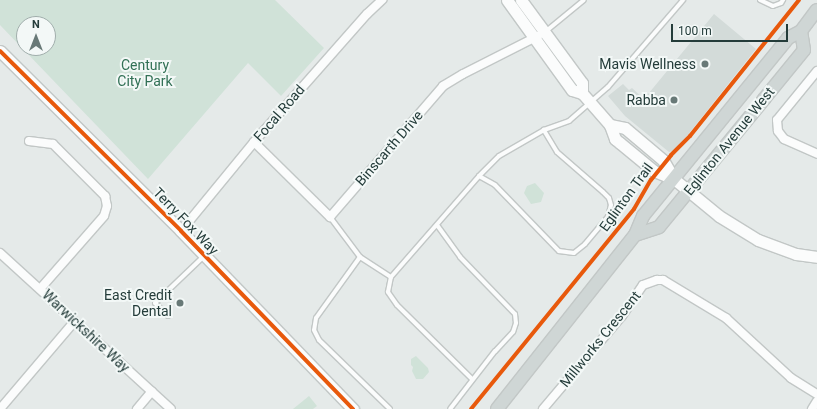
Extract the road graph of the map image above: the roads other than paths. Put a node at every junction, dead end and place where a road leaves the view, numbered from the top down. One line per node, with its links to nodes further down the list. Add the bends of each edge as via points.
1 (382, 0): 18 (street, Focal Road)
2 (507, 0): 11 (street)
3 (521, 0): 9 (street)
4 (584, 0): 9 (lane)
5 (682, 0): 15 (lane, via 608,87)
6 (760, 0): 7 (lane, via 773,6)
7 (784, 0)
8 (817, 10): 10 (main road, Eglinton Avenue West)
9 (545, 32): 11 (street, Binscarth Drive); 14 (street, via 582,83)
10 (801, 32): 21 (main road, Eglinton Avenue West, via 788,38); 22 (main road, Eglinton Avenue West, via 804,50)
11 (534, 39): 14 (street, via 572,90); 23 (street, Binscarth Drive, via 443,86)
12 (0, 51): 25 (street, Terry Fox Way)
13 (817, 72): 19 (street, via 777,120 778,131 784,139)
14 (582, 93): 15 (street)
15 (590, 104): 16 (lane, via 569,121); 21 (street, via 610,125 615,139 654,171)
16 (544, 130): 20 (lane, via 499,156); 20 (lane, via 557,152 603,192 611,205 608,218 574,253 559,250 495,185)
17 (30, 140): 32 (street, via 53,144 105,196 107,206 104,216)
18 (254, 142): 23 (street); 25 (street, Focal Road)
19 (817, 154)
20 (478, 176): 24 (lane)
21 (674, 179): 22 (street); 26 (main road, Eglinton Avenue West, via 643,216)
22 (689, 191): 26 (main road, Eglinton Avenue West, via 659,227); 30 (street, via 719,216 758,240 796,254)
23 (330, 217): 29 (lane)
24 (437, 225): 31 (lane); 35 (lane, via 460,257 515,314 513,332)
25 (181, 231): 28 (street, Terry Fox Way)
26 (635, 235): 45 (main road, Eglinton Avenue West)
27 (0, 253): 32 (street, Warwickshire Way)
28 (204, 256): 33 (lane, via 155,303); 42 (street, Terry Fox Way)
29 (360, 257): 31 (lane); 43 (lane, via 316,318 314,330 320,340)
30 (817, 257)
31 (391, 277): 35 (lane, via 388,292 397,305)
32 (40, 289): 34 (street, Warwickshire Way)
33 (168, 316)
34 (74, 322): 36 (street, Warwickshire Way); 39 (street)
35 (472, 380): 44 (lane)
36 (152, 391): 40 (street); 41 (street, Warwickshire Way)
37 (817, 394): 46 (street, Millworks Crescent, via 790,378 726,318 663,280 657,280 643,285 622,316)
38 (817, 401): 47 (street)
39 (0, 408)
40 (137, 409)
41 (171, 409)
42 (354, 409)
43 (390, 409)
44 (450, 409)
45 (497, 409)
46 (543, 409)
47 (812, 409)

